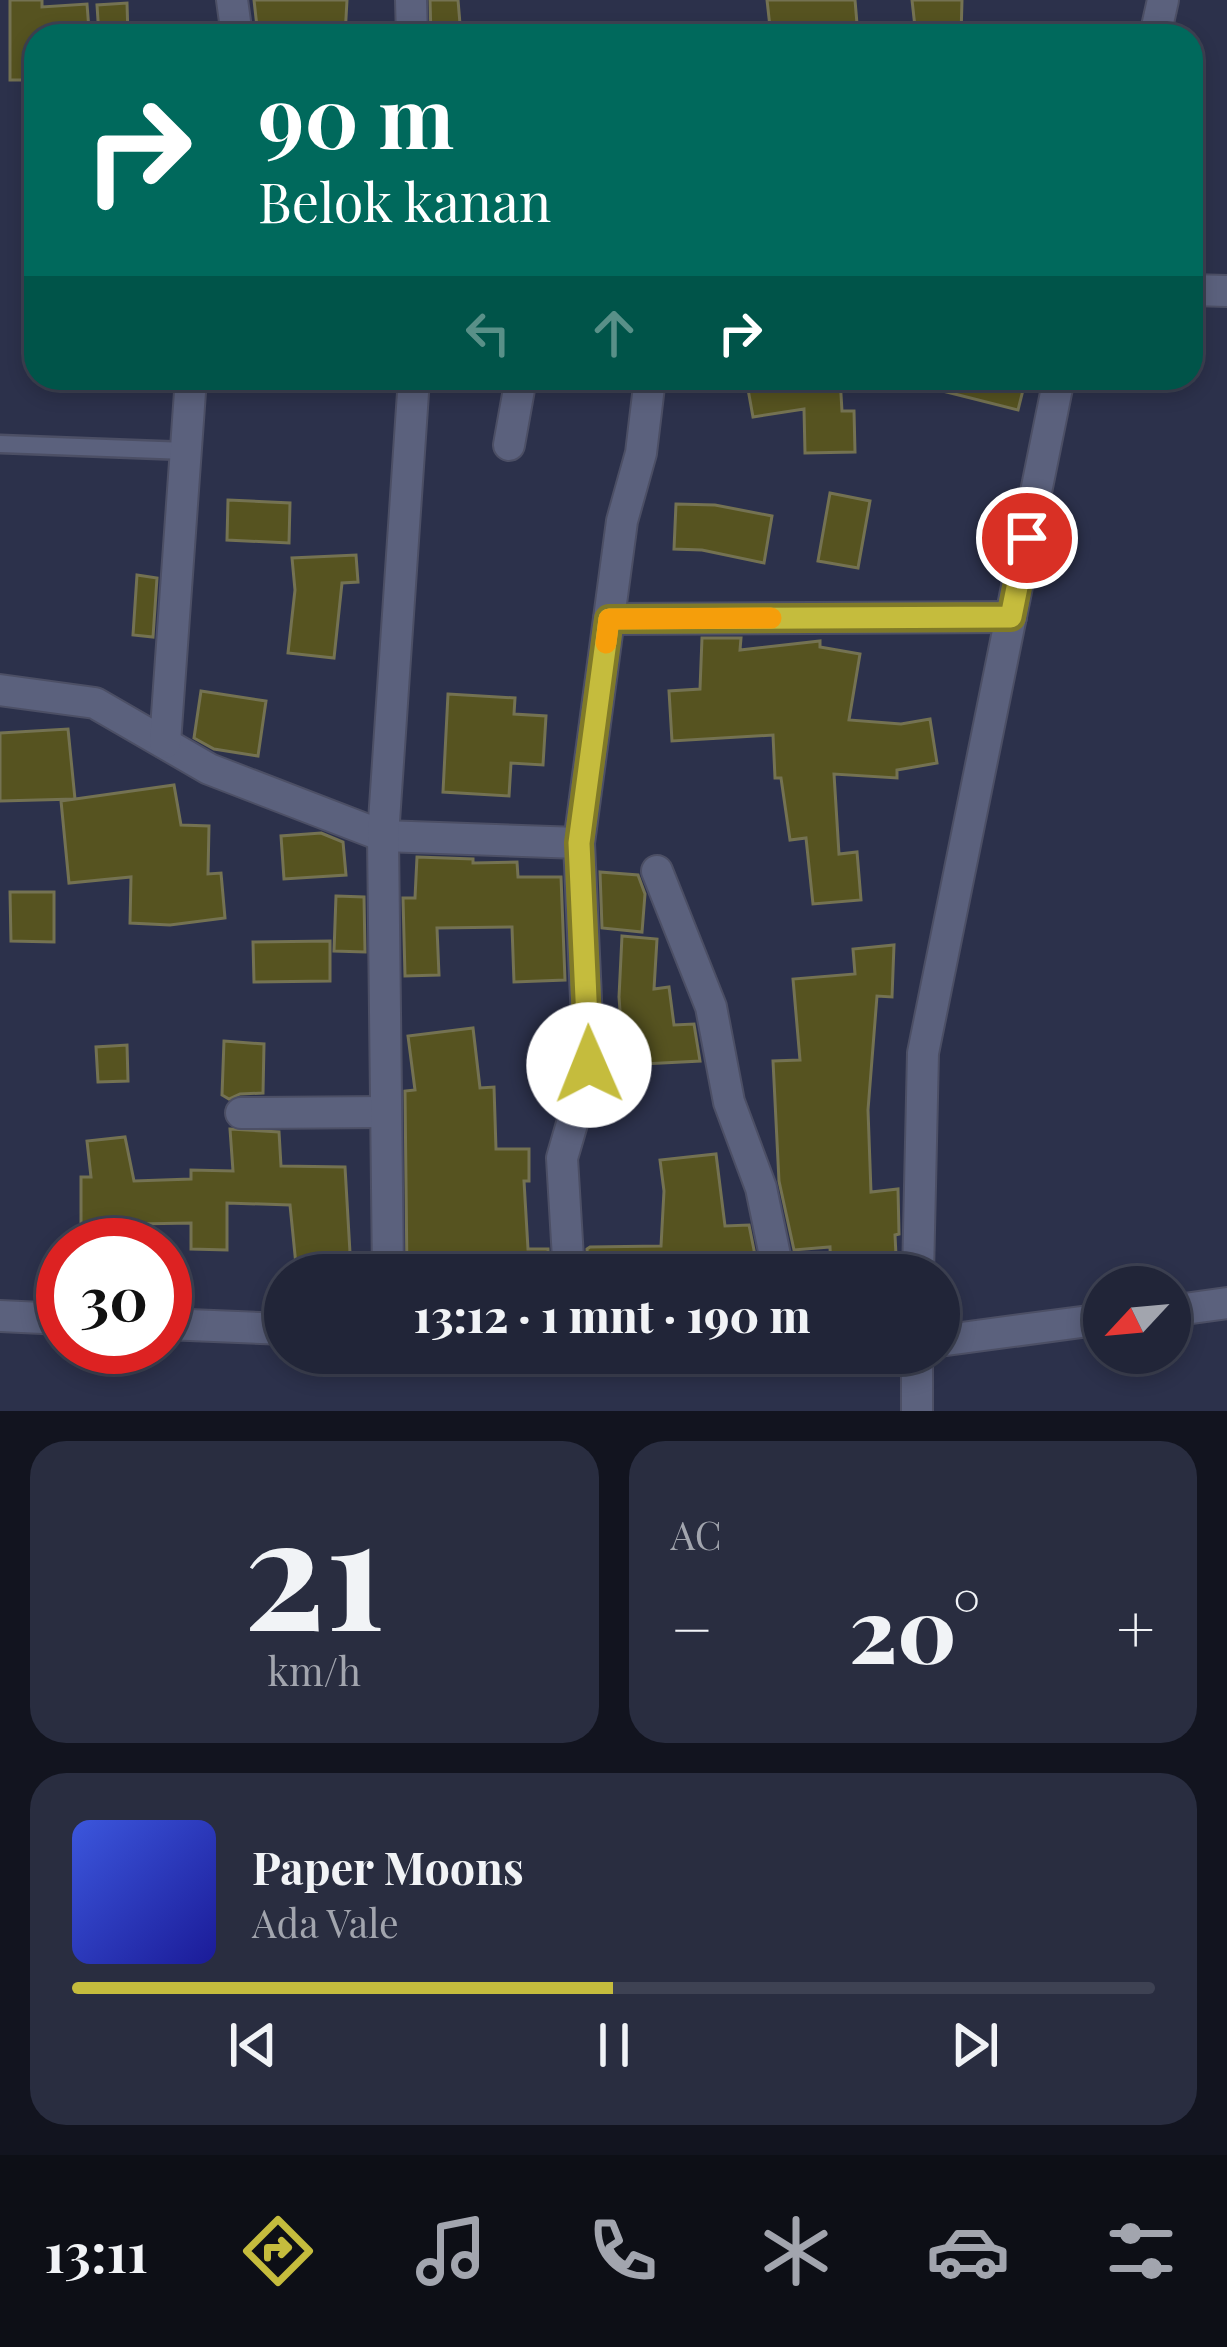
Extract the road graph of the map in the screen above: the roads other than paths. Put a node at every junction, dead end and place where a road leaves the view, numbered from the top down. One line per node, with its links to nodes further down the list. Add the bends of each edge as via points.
1 (190, 390): 8 (street)
2 (413, 390): 13 (street)
3 (519, 390): 7 (street)
4 (648, 390): 10 (street)
5 (1057, 390): 9 (street)
6 (0, 444): 8 (lane)
7 (509, 445)
8 (186, 451): 12 (street)
9 (1011, 617): 10 (street); 21 (street, via 922,1053)
10 (609, 619): 14 (street)
11 (0, 690): 12 (street, via 95,704)
12 (165, 742): 13 (street, via 209,769)
13 (383, 836): 14 (street); 16 (street)
14 (579, 843): 19 (street, via 589,1065 562,1158)
15 (657, 871): 20 (street, via 711,1006 729,1102 761,1188)
16 (386, 1112): 17 (street); 18 (street)
17 (242, 1113)
18 (388, 1254)
19 (568, 1254)
20 (774, 1254)
21 (918, 1254)
22 (1227, 1304): 23 (street)
23 (1191, 1308)
24 (0, 1316): 25 (street)
25 (36, 1318)
26 (1083, 1322): 29 (street)
27 (192, 1325): 28 (street)
28 (264, 1328)
29 (960, 1338)
30 (916, 1374): 31 (street)
31 (917, 1411)

